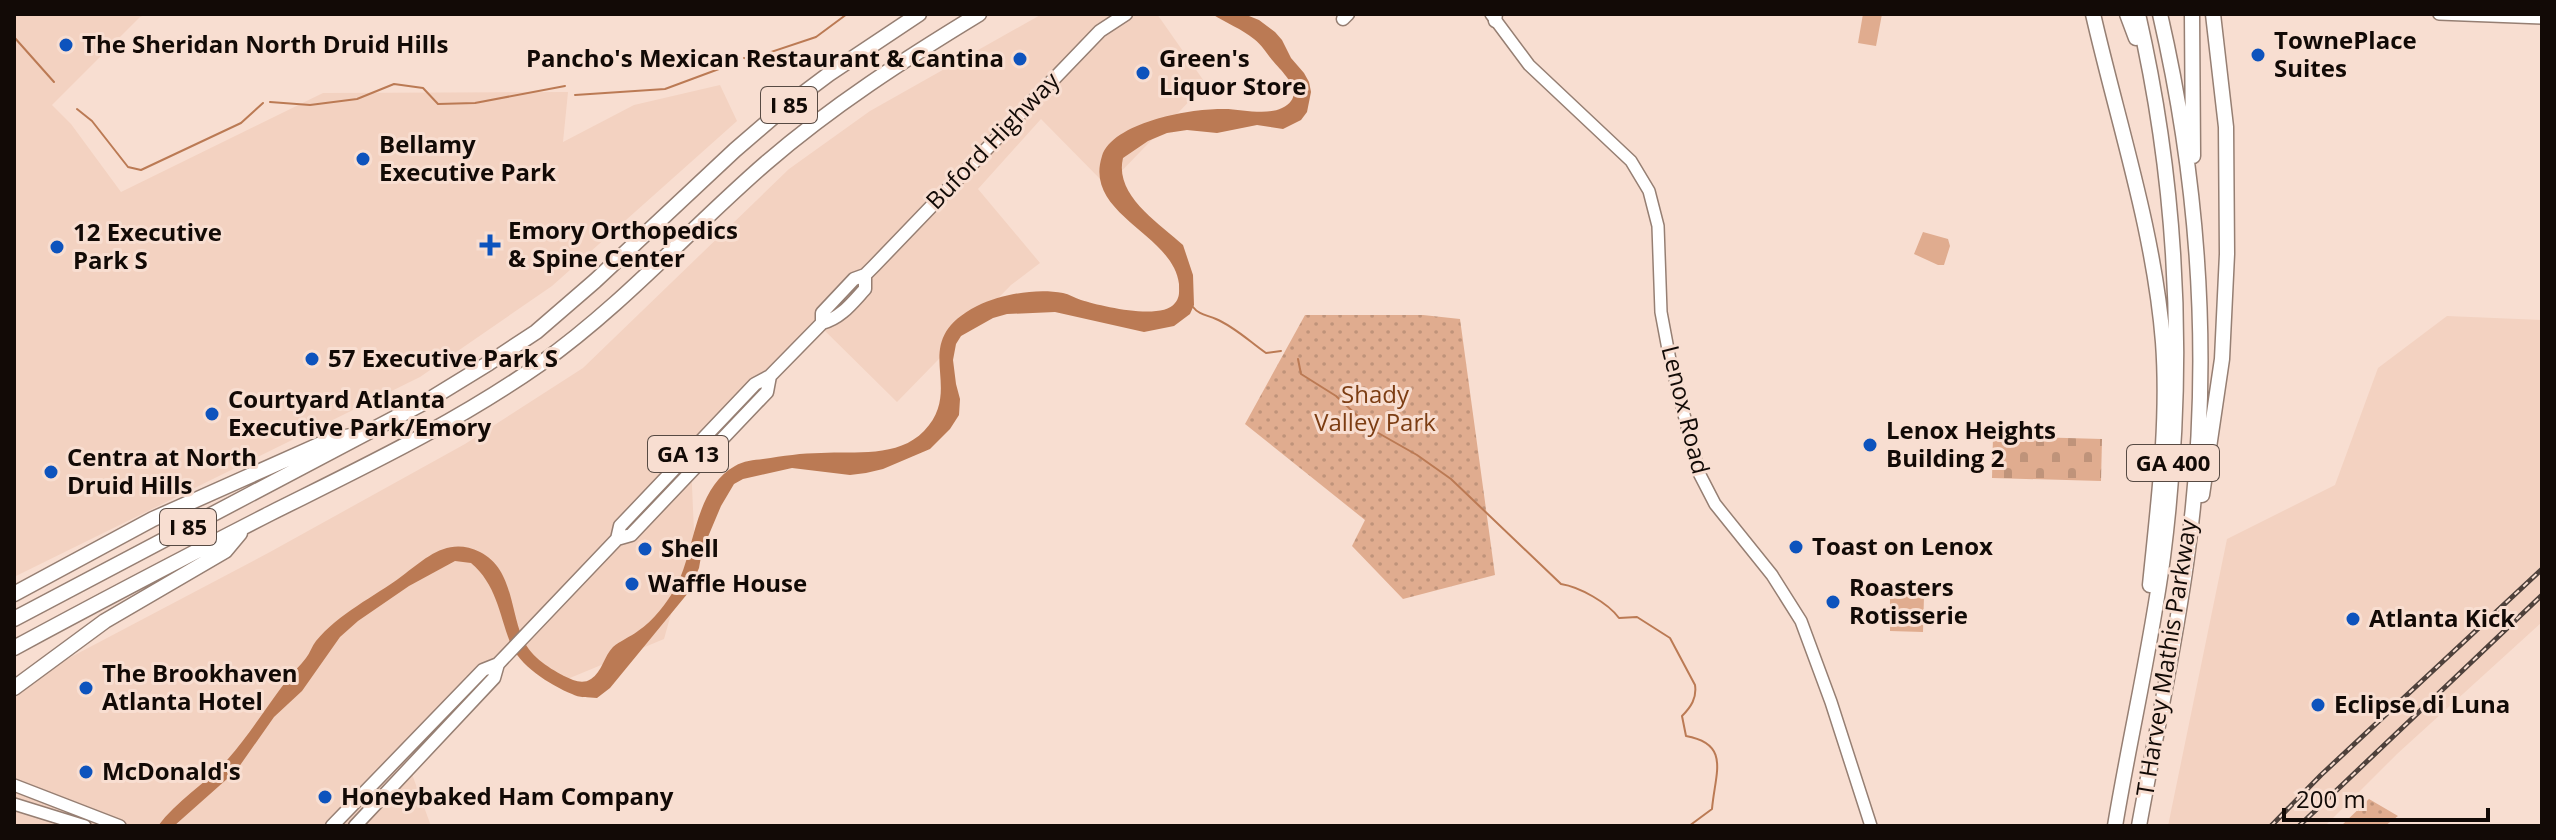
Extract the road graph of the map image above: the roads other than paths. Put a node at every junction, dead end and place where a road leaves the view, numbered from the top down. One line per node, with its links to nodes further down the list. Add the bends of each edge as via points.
1 (919, 14): 15 (highway, I 85, via 785,107 536,332 427,401)
2 (979, 14): 16 (highway, I 85, via 807,129 616,304 541,363 443,425)
3 (1126, 14): 21 (main road, Buford Highway / GA 13, via 1077,54 865,275 865,289 770,376 767,392)
4 (2093, 14): 24 (highway, via 2147,237 2163,343 2159,492)
5 (2127, 14): 13 (highway)
6 (2138, 14): 13 (highway, T Harvey Mathis Parkway / GA 400)
7 (2160, 14): 14 (highway, T Harvey Mathis Parkway / GA 400)
8 (2192, 14): 14 (highway)
9 (2213, 14): 17 (highway, via 2227,139 2225,319 2215,419)
10 (2439, 14): 12 (street)
11 (1494, 16): 31 (street, Lenox Road, via 1529,65 1631,161 1649,191 1658,226 1661,312 1699,473 1715,504 1801,621)
12 (2542, 18)
13 (2153, 96): 24 (highway, T Harvey Mathis Parkway / GA 400, via 2174,259 2176,408 2163,559)
14 (2193, 213): 17 (highway, T Harvey Mathis Parkway / GA 400, via 2200,373)
15 (363, 434): 18 (highway, via 330,440 212,491); 19 (highway, I 85)
16 (246, 526): 20 (highway, I 85); 22 (highway, via 225,551)
17 (2187, 557): 33 (highway, T Harvey Mathis Parkway / GA 400)
18 (14, 593)
19 (14, 619)
20 (14, 648)
21 (498, 664): 29 (main road, Buford Highway / GA 13, via 483,670); 30 (main road, Buford Highway / GA 13, via 494,678)
22 (21, 675): 23 (highway)
23 (14, 688)
24 (2132, 731): 32 (highway, T Harvey Mathis Parkway / GA 400)
25 (14, 785): 28 (street)
26 (14, 804): 27 (street)
27 (85, 826)
28 (120, 826)
29 (332, 826)
30 (355, 826)
31 (1871, 826)
32 (2115, 826)
33 (2139, 826)

